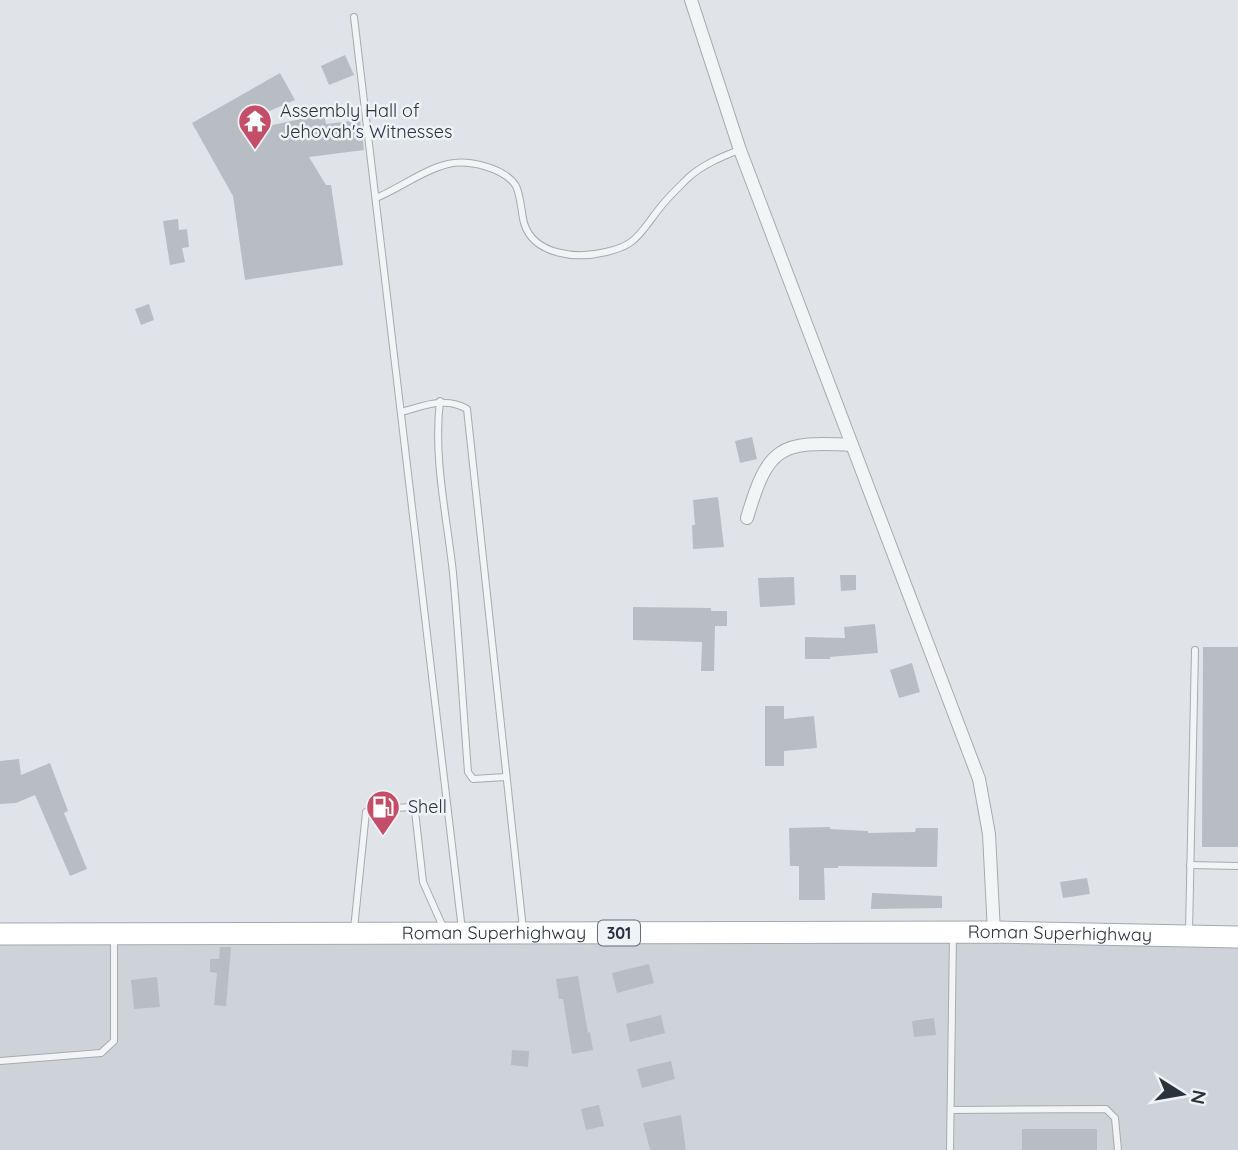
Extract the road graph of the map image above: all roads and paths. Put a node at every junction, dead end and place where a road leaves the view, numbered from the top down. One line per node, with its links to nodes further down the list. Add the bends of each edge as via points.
1 (691, 0): 3 (street)
2 (354, 18): 4 (lane)
3 (740, 150): 4 (lane, via 689,177 632,242 603,253 577,255 546,249 526,229 516,187 508,177 485,167 450,163); 7 (street)
4 (376, 198): 6 (lane)
5 (440, 401): 6 (lane); 10 (lane, via 456,402 467,409); 10 (lane, via 442,495 453,572 468,772 473,779)
6 (401, 412): 16 (lane)
7 (852, 445): 8 (street, via 810,443 785,449 762,474); 14 (street, via 979,779 989,834)
8 (747, 518)
9 (1195, 650): 11 (lane)
10 (506, 777): 17 (lane)
11 (1190, 865): 12 (lane); 20 (lane)
12 (1238, 866)
13 (953, 932): 14 (main road, Roman Superhighway / 301); 17 (main road, Roman Superhighway / 301); 23 (lane)
14 (994, 932): 20 (main road, Roman Superhighway / 301)
15 (353, 933): 16 (main road, Roman Superhighway / 301); 16 (lane, via 366,812 410,807 415,811 423,882); 19 (main road, Roman Superhighway / 301)
16 (454, 933): 17 (main road, Roman Superhighway / 301)
17 (523, 933)
18 (0, 934): 19 (main road, Roman Superhighway / 301)
19 (114, 934): 22 (lane, via 114,1041 101,1053)
20 (1188, 936): 21 (main road, Roman Superhighway / 301)
21 (1238, 937)
22 (0, 1061)
23 (951, 1110): 24 (lane); 25 (lane, via 1106,1109 1115,1118)
24 (950, 1150)
25 (1118, 1150)

